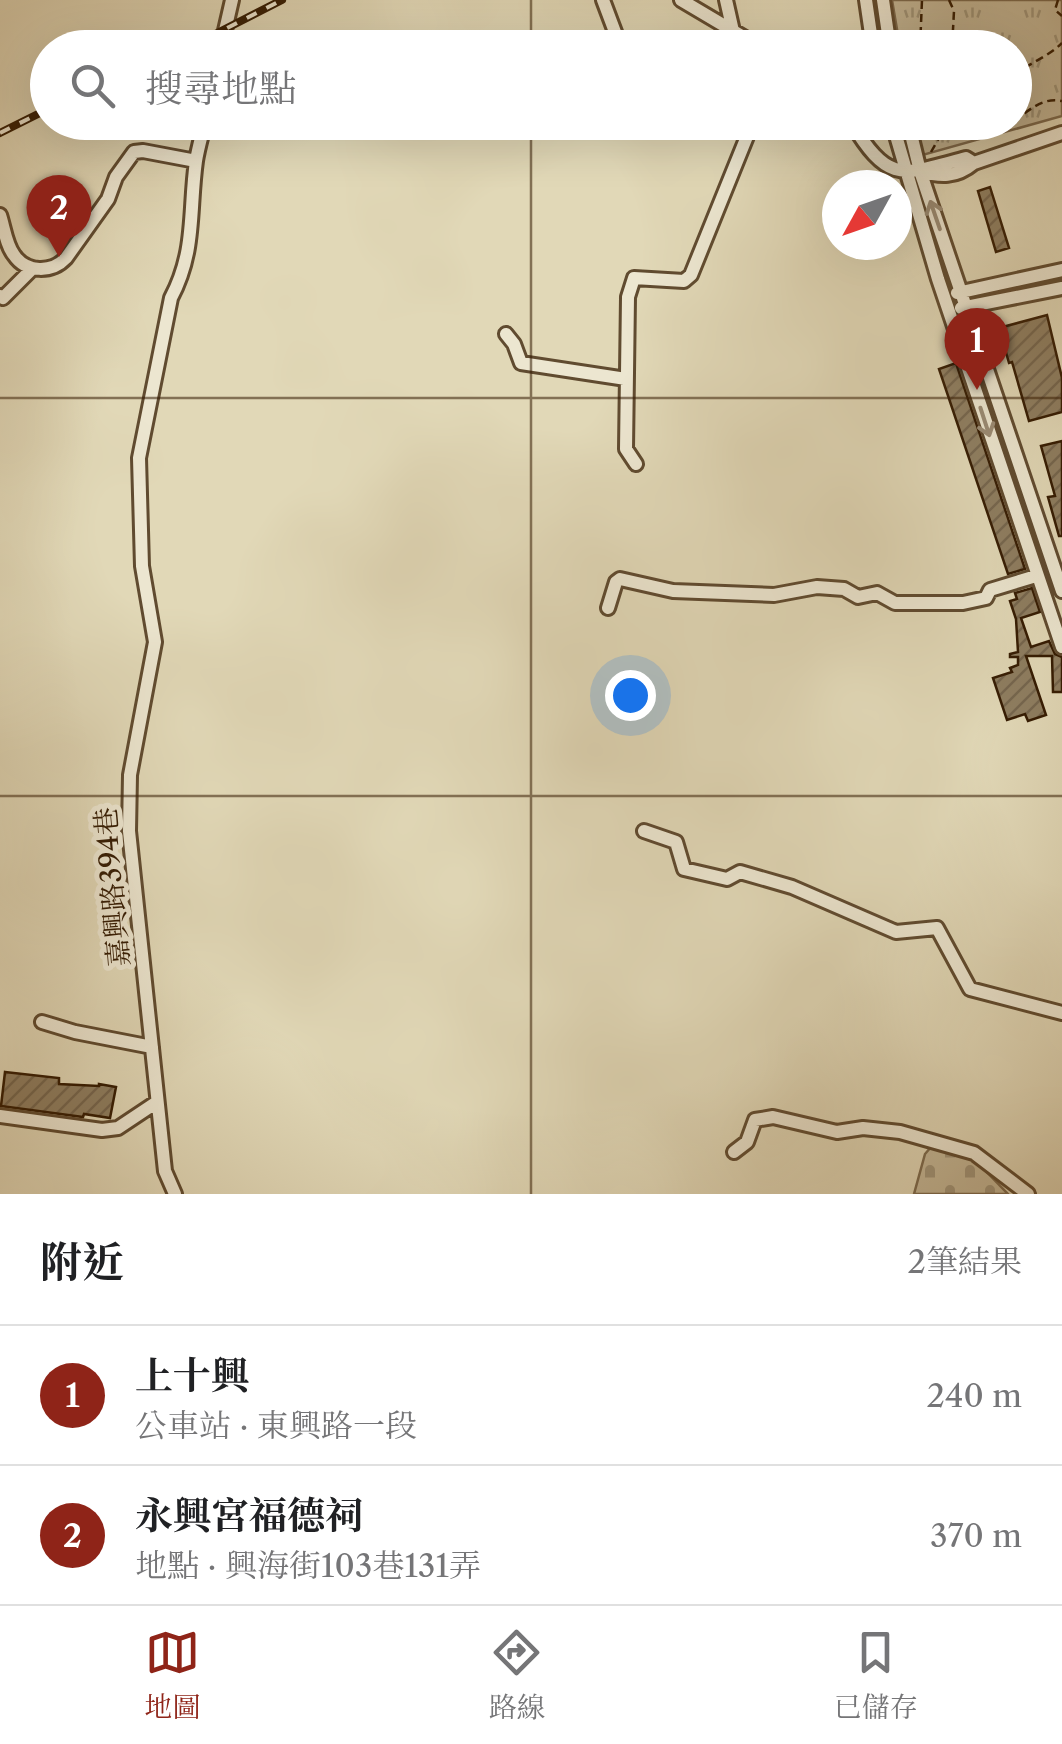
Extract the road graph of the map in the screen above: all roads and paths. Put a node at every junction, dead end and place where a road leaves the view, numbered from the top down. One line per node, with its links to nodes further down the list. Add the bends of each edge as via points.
1 (232, 0): 11 (street)
2 (603, 0): 12 (street)
3 (681, 0): 13 (street)
4 (726, 0): 14 (street)
5 (866, 0): 15 (street)
6 (883, 0): 16 (street)
7 (922, 0): 17 (path)
8 (950, 0): 18 (path)
9 (1057, 0): 10 (path)
10 (1062, 16)
11 (225, 30)
12 (615, 30)
13 (730, 30)
14 (733, 30)
15 (870, 30)
16 (887, 30)
17 (921, 30)
18 (953, 30)
19 (1062, 43): 20 (path)
20 (1057, 48): 21 (path); 22 (path)
21 (1062, 56)
22 (1032, 64)
23 (1062, 102): 24 (path, via 1051,99)
24 (1032, 108)
25 (1062, 133): 33 (street, via 942,177)
26 (201, 140): 32 (street, 嘉興路394巷)
27 (746, 140): 44 (street, via 691,275 684,281 634,278)
28 (863, 140): 33 (street, via 878,162)
29 (900, 140): 33 (street)
30 (910, 140): 33 (street)
31 (936, 140): 33 (path)
32 (196, 161): 35 (street, via 134,152 60,264); 53 (street, 嘉興路394巷, via 187,260 171,298 140,458 142,566 155,642 130,775 129,831)
33 (913, 172): 38 (street, one-way to 33); 39 (street)
34 (0, 214): 35 (street, via 14,255)
35 (33, 268): 40 (street)
36 (1062, 270): 38 (street)
37 (1062, 288): 41 (street)
38 (961, 293): 39 (street); 41 (street)
39 (944, 296): 42 (street)
40 (1, 298)
41 (966, 307): 42 (street); 47 (street)
42 (948, 311): 46 (street, one-way to 46)
43 (506, 334): 44 (street, via 521,363)
44 (626, 379): 45 (street, via 626,448)
45 (636, 464)
46 (1036, 576): 48 (street, via 990,590 986,598 946,603 895,603 877,593 858,597 817,587 774,595 674,592 620,579); 49 (street)
47 (1062, 591)
48 (608, 608)
49 (1062, 647)
50 (644, 831): 51 (street, via 676,842 684,870 726,879 740,872 758,877 896,932 937,928 970,989)
51 (1062, 1014)
52 (42, 1022): 53 (street)
53 (152, 1047): 54 (street, 嘉興路394巷)
54 (157, 1102): 55 (street, via 118,1128 102,1130); 57 (street, 嘉興路394巷, via 165,1171)
55 (0, 1116)
56 (734, 1152): 58 (street, via 747,1142 754,1120 774,1116 837,1132 900,1132 974,1153)
57 (175, 1194)
58 (1028, 1194)

